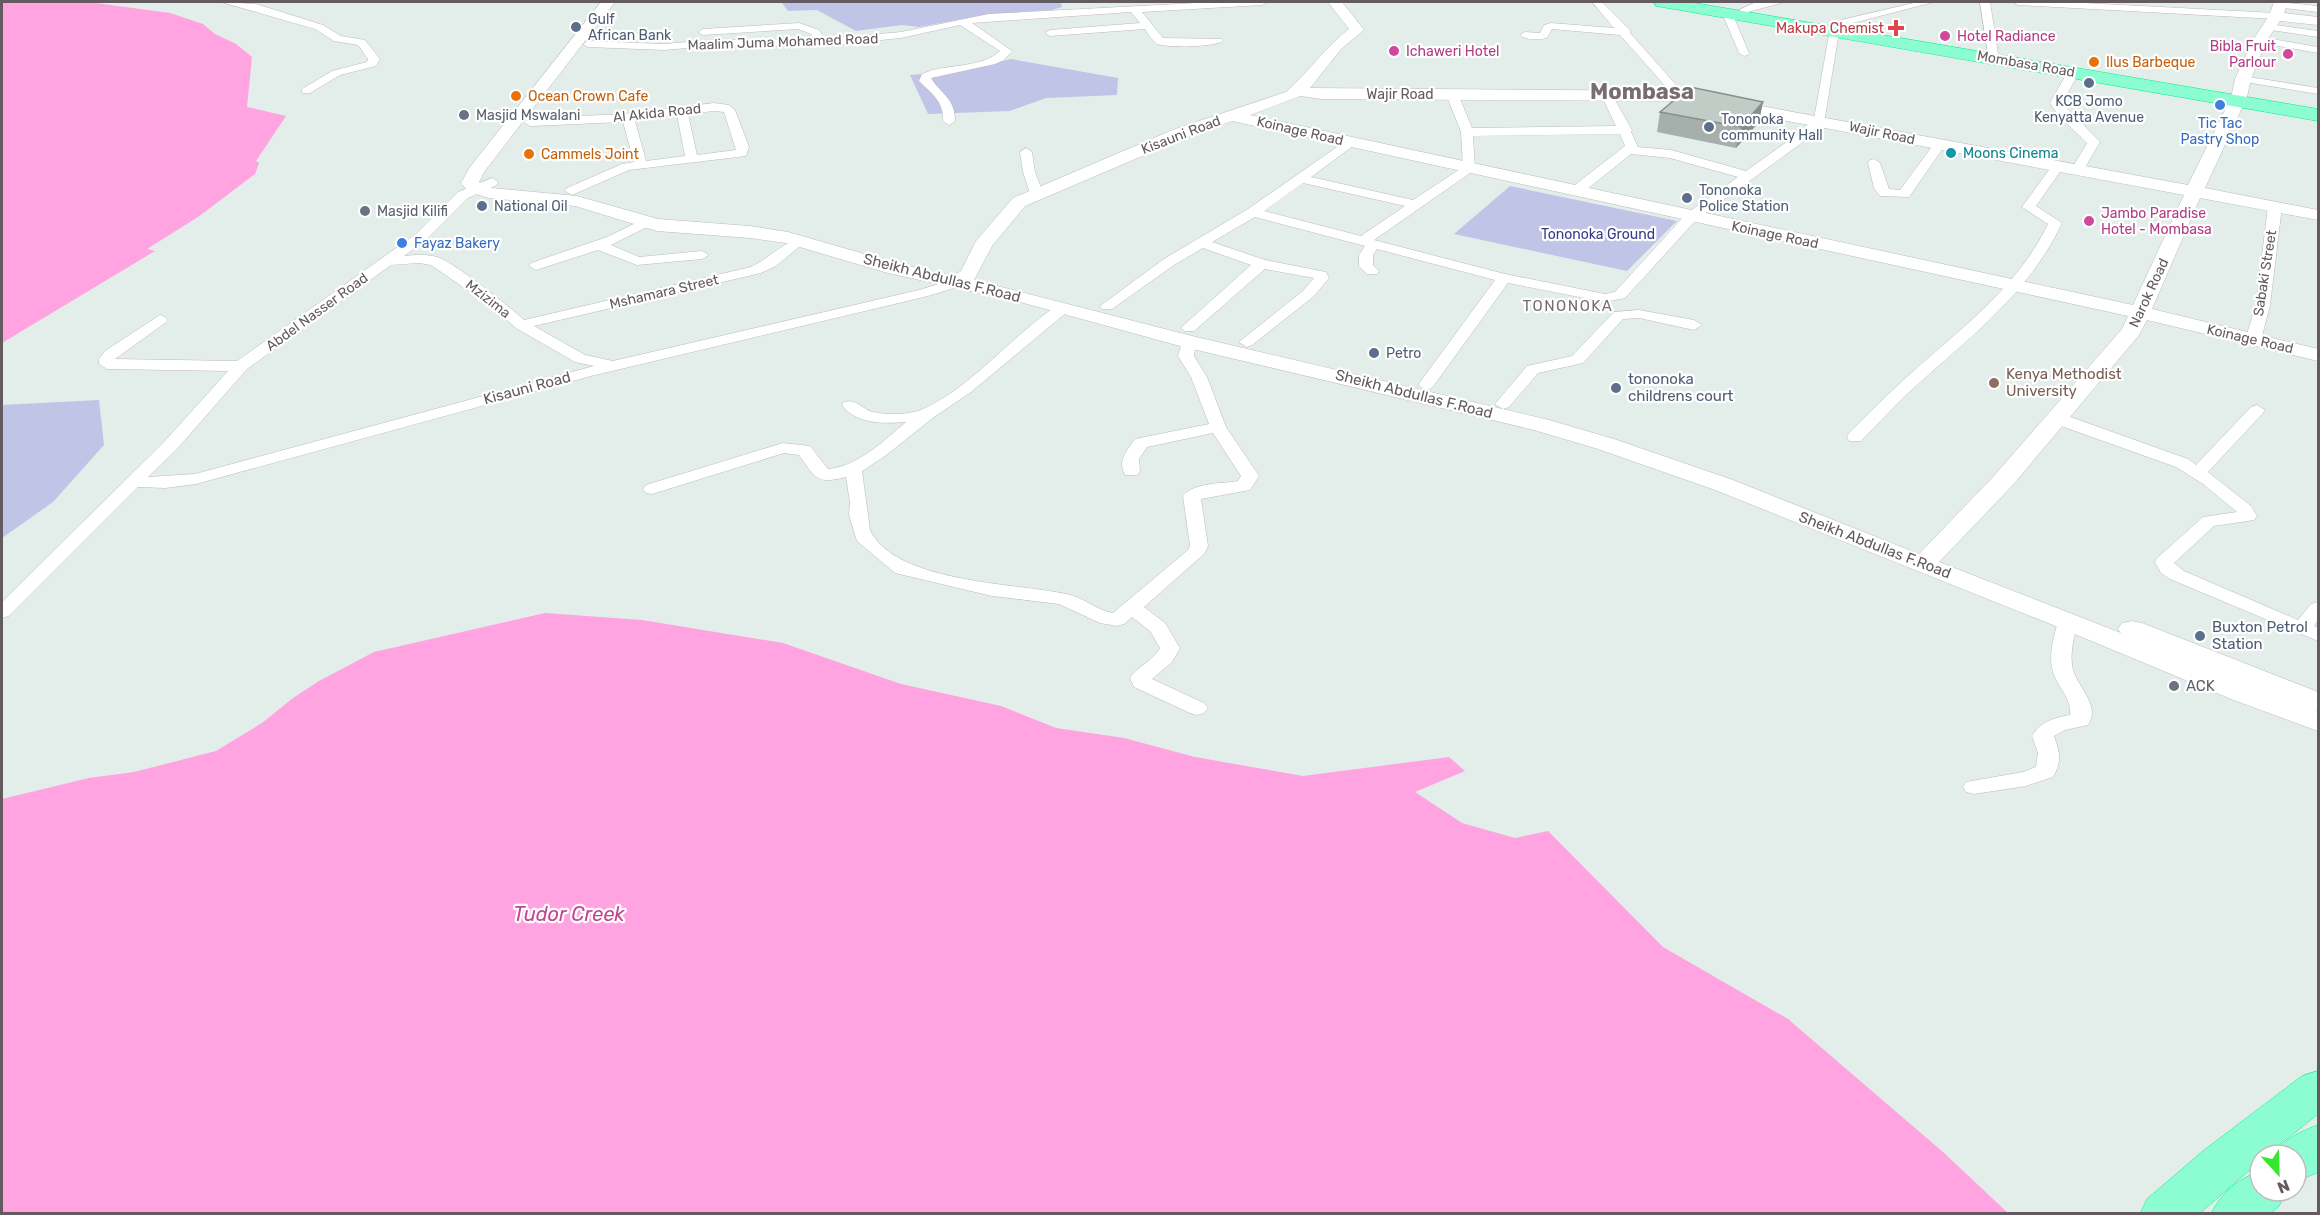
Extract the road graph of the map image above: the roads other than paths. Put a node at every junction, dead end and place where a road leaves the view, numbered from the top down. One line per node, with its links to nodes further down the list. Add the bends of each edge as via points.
1 (226, 2): 19 (street)
2 (273, 2): 19 (street)
3 (608, 2): 37 (street, Abdel Nasser Road)
4 (620, 2): 37 (street, Abdel Nasser Road)
5 (1227, 2): 6 (street, Maalim Juma Mohamed Road); 17 (street, Maalim Juma Mohamed Road)
6 (1262, 2)
7 (1335, 2): 48 (street, Kisauni Road, via 1357,30 1330,52)
8 (1597, 2): 32 (street)
9 (1662, 2): 24 (highway, Mombasa Road)
10 (1691, 2): 24 (highway, Mombasa Road)
11 (1780, 2): 24 (street)
12 (1929, 2): 30 (street)
13 (1985, 2): 44 (street)
14 (2018, 2): 18 (street)
15 (2161, 2): 23 (street)
16 (2206, 2): 26 (street)
17 (1187, 4): 21 (street, Maalim Juma Mohamed Road)
18 (2118, 4): 23 (street)
19 (252, 6): 47 (street, via 319,27 338,39 361,42 374,60 372,64 336,73)
20 (1068, 6): 21 (street, Maalim Juma Mohamed Road); 27 (street, Maalim Juma Mohamed Road)
21 (1134, 9): 29 (street)
22 (2319, 9): 25 (street)
23 (2173, 10): 26 (street)
24 (1736, 12): 30 (highway, Mombasa Road); 43 (street)
25 (2276, 12): 26 (street); 28 (street); 35 (street); 39 (street, Narok Road)
26 (2225, 13)
27 (963, 21): 40 (street, Maalim Juma Mohamed Road, via 892,37); 62 (street, via 1007,51 970,67 926,76 925,81 949,107)
28 (2319, 21)
29 (1147, 26): 33 (street); 38 (street, via 1157,40 1165,42)
30 (1828, 28): 44 (highway, Mombasa Road); 46 (highway, Mombasa Road); 61 (street)
31 (692, 32): 40 (street, via 799,26 815,32)
32 (1626, 32): 36 (street, via 1550,26 1543,36); 54 (street)
33 (1050, 33)
34 (678, 34): 41 (street)
35 (2319, 34)
36 (1525, 35)
37 (590, 36): 41 (street, Maalim Juma Mohamed Road); 45 (street, Abdel Nasser Road)
38 (1218, 40)
39 (2260, 40): 42 (street); 49 (street, Narok Road)
40 (822, 43): 41 (street, Maalim Juma Mohamed Road)
41 (668, 46)
42 (2319, 50)
43 (1744, 53)
44 (1993, 54): 51 (highway, Mombasa Road)
45 (570, 61): 63 (street, Abdel Nasser Road); 78 (street, Abdel Nasser Road, via 470,183)
46 (2073, 73): 51 (highway, Mombasa Road); 75 (street, via 2056,104 2094,142)
47 (306, 91)
48 (1298, 91): 52 (street, Wajir Road); 59 (street, Kisauni Road)
49 (2240, 92): 50 (street); 51 (highway, Mombasa Road); 55 (highway, Mombasa Road); 81 (street, Narok Road)
50 (2319, 92)
51 (2206, 93)
52 (1452, 94): 53 (street, Wajir Road); 65 (street)
53 (1607, 95): 54 (street, Wajir Road); 64 (street)
54 (1680, 96): 61 (street, Wajir Road)
55 (2267, 104): 56 (highway, Mombasa Road); 58 (highway, Mombasa Road)
56 (2319, 110)
57 (682, 112): 60 (street, Al Akida Road); 70 (street); 70 (street, Al Akida Road, via 728,109 743,147 742,153)
58 (2319, 115)
59 (1232, 116): 66 (street, Koinage Road); 82 (street, Kisauni Road)
60 (628, 118): 63 (street, Al Akida Road); 72 (street)
61 (1820, 120): 67 (street, Wajir Road); 76 (street)
62 (949, 121)
63 (530, 122): 78 (street, Abdel Nasser Road)
64 (1626, 130): 65 (street); 68 (street)
65 (1467, 132): 74 (street)
66 (1351, 143): 74 (street, Koinage Road); 77 (street)
67 (1940, 144): 71 (street, via 1904,194 1885,193); 73 (street, Wajir Road)
68 (1630, 150): 76 (street, via 1671,154); 80 (street)
69 (1026, 152): 82 (street)
70 (692, 159): 72 (street)
71 (1874, 163)
72 (641, 164): 79 (street)
73 (2058, 166): 75 (street, Wajir Road); 100 (street, via 2029,207 2055,225)
74 (1469, 168): 80 (street, Koinage Road); 83 (street)
75 (2078, 170): 81 (street, Wajir Road)
76 (1749, 176): 87 (street)
77 (1300, 178): 83 (street); 85 (street)
78 (487, 180): 79 (street, Sheikh Abdullas F.Road, via 509,187); 88 (street, Sheikh Abdullas F.Road, via 504,195 566,199); 94 (street, Abdel Nasser Road, via 460,198 421,237)
79 (572, 191): 98 (street, Sheikh Abdullas F.Road, via 659,217 774,226)
80 (1576, 191): 87 (street, Koinage Road)
81 (2195, 191): 84 (street, Wajir Road); 103 (street, Narok Road)
82 (1036, 193): 98 (street, Kisauni Road, via 1019,202)
83 (1416, 205): 90 (street)
84 (2275, 206): 86 (street, Wajir Road); 108 (street, Sabaki Street, via 2263,305)
85 (1253, 212): 90 (street); 91 (street)
86 (2319, 215)
87 (1691, 217): 99 (street, via 1615,298); 100 (street, Koinage Road)
88 (646, 222): 89 (street, Sheikh Abdullas F.Road); 92 (street)
89 (799, 241): 98 (street, Sheikh Abdullas F.Road); 105 (street, Mshamara Street, via 756,270)
90 (1368, 242): 97 (street, via 1366,266); 99 (street)
91 (1202, 243): 95 (street); 101 (street, via 1169,261)
92 (599, 245): 93 (street, via 637,261); 96 (street)
93 (702, 255)
94 (388, 261): 105 (street, Mzizima, via 419,259 444,265); 111 (street, Abdel Nasser Road)
95 (1262, 264): 107 (street, via 1241,278); 109 (street, via 1322,276 1308,294)
96 (536, 266)
97 (1372, 271)
98 (952, 277): 101 (street, Sheikh Abdullas F.Road); 102 (street, Sheikh Abdullas F.Road); 112 (street, Kisauni Road, via 616,364)
99 (1504, 278): 113 (street)
100 (2014, 286): 103 (street, Koinage Road); 120 (street)
101 (1107, 306): 107 (street, Sheikh Abdullas F.Road)
102 (1062, 309): 107 (street, Sheikh Abdullas F.Road); 117 (street, via 970,386)
103 (2142, 313): 108 (street, Koinage Road); 118 (street, Narok Road, via 2132,331)
104 (160, 321): 111 (street, via 111,354 106,364)
105 (521, 325): 112 (street, Mzizima)
106 (1694, 326): 114 (street, via 1639,314 1619,315 1576,360 1533,369)
107 (1189, 334): 109 (street, Sheikh Abdullas F.Road); 119 (street, via 1186,356 1199,377); 126 (street, Sheikh Abdullas F.Road, via 1616,447)
108 (2253, 340): 110 (street, Koinage Road)
109 (1247, 342): 113 (street, Sheikh Abdullas F.Road)
110 (2319, 355)
111 (241, 366): 124 (street, Abdel Nasser Road, via 170,446)
112 (584, 366): 124 (street, Kisauni Road, via 196,479)
113 (1425, 385): 114 (street, Sheikh Abdullas F.Road)
114 (1503, 404): 126 (street, Sheikh Abdullas F.Road, via 1633,435)
115 (850, 405): 117 (street, via 874,417)
116 (2257, 411): 123 (street)
117 (927, 414): 121 (street, via 894,442)
118 (2056, 418): 123 (street); 126 (street, Narok Road, via 2002,482)
119 (1218, 428): 122 (street, via 1141,443 1130,459); 128 (street, via 1247,470 1249,481 1244,486 1205,490 1192,496 1199,546 1196,553)
120 (1855, 437)
121 (853, 468): 125 (street, via 822,475 804,450 783,448); 128 (street, via 861,531 866,541 902,569 992,590 1064,599 1108,620 1117,620)
122 (1131, 471)
123 (2198, 472): 131 (street, via 2248,516 2209,520 2164,562 2168,569)
124 (132, 482): 129 (street, Abdel Nasser Road)
125 (652, 489)
126 (1929, 558): 130 (street, Sheikh Abdullas F.Road); 132 (street, Sheikh Abdullas F.Road)
127 (2319, 608): 131 (street)
128 (1132, 609): 133 (street, via 1158,627 1170,648 1165,658 1140,678 1142,682)
129 (2, 612)
130 (2068, 621): 134 (street, Sheikh Abdullas F.Road); 135 (street, via 2062,646 2062,676 2082,705 2080,720 2049,727 2045,732 2049,763 2045,772)
131 (2310, 632)
132 (2319, 702)
133 (1197, 708)
134 (2319, 722)
135 (1974, 787)
136 (2319, 1089): 138 (highway)
137 (2248, 1203): 139 (highway)
138 (2164, 1214)
139 (2235, 1214)

